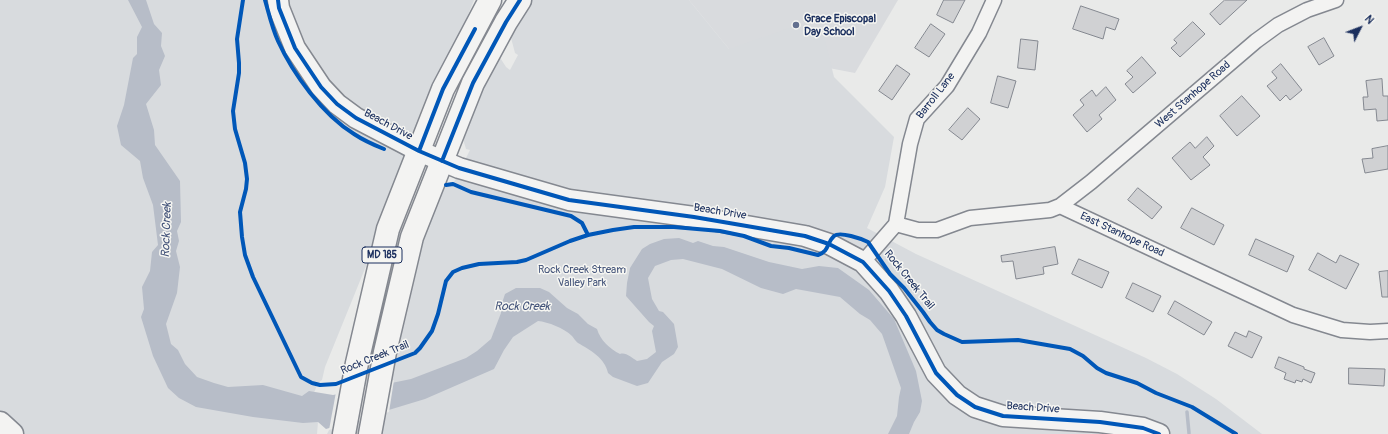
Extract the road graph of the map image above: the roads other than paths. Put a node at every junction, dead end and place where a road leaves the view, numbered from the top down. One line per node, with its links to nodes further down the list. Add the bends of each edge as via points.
1 (278, 0): 6 (street, Beach Drive, via 295,48 337,104 356,118)
2 (490, 0): 6 (main road, MD 185, via 443,89)
3 (520, 0): 7 (main road, MD 185, via 473,83)
4 (994, 0): 9 (street, Barroll Lane, via 980,33 947,86 917,119)
5 (1336, 0): 8 (street, West Stanhope Road, via 1307,10 1256,40)
6 (419, 151): 7 (street, Beach Drive); 14 (main road, MD 185, via 388,229 356,363)
7 (442, 161): 10 (street, Beach Drive, via 569,200 805,236 829,244); 15 (main road, MD 185, via 412,237 385,352)
8 (1060, 206): 9 (street, via 1050,210 970,218 937,230 918,230); 11 (street, East Stanhope Road, via 1293,315 1342,330)
9 (896, 224): 10 (street)
10 (863, 262): 16 (street, Beach Drive, via 889,291 906,316 936,373 957,395 975,407 1003,416 1100,422 1143,428)
11 (1388, 331)
12 (0, 423): 13 (main road)
13 (12, 434)
14 (344, 434)
15 (370, 434)
16 (1159, 434)

